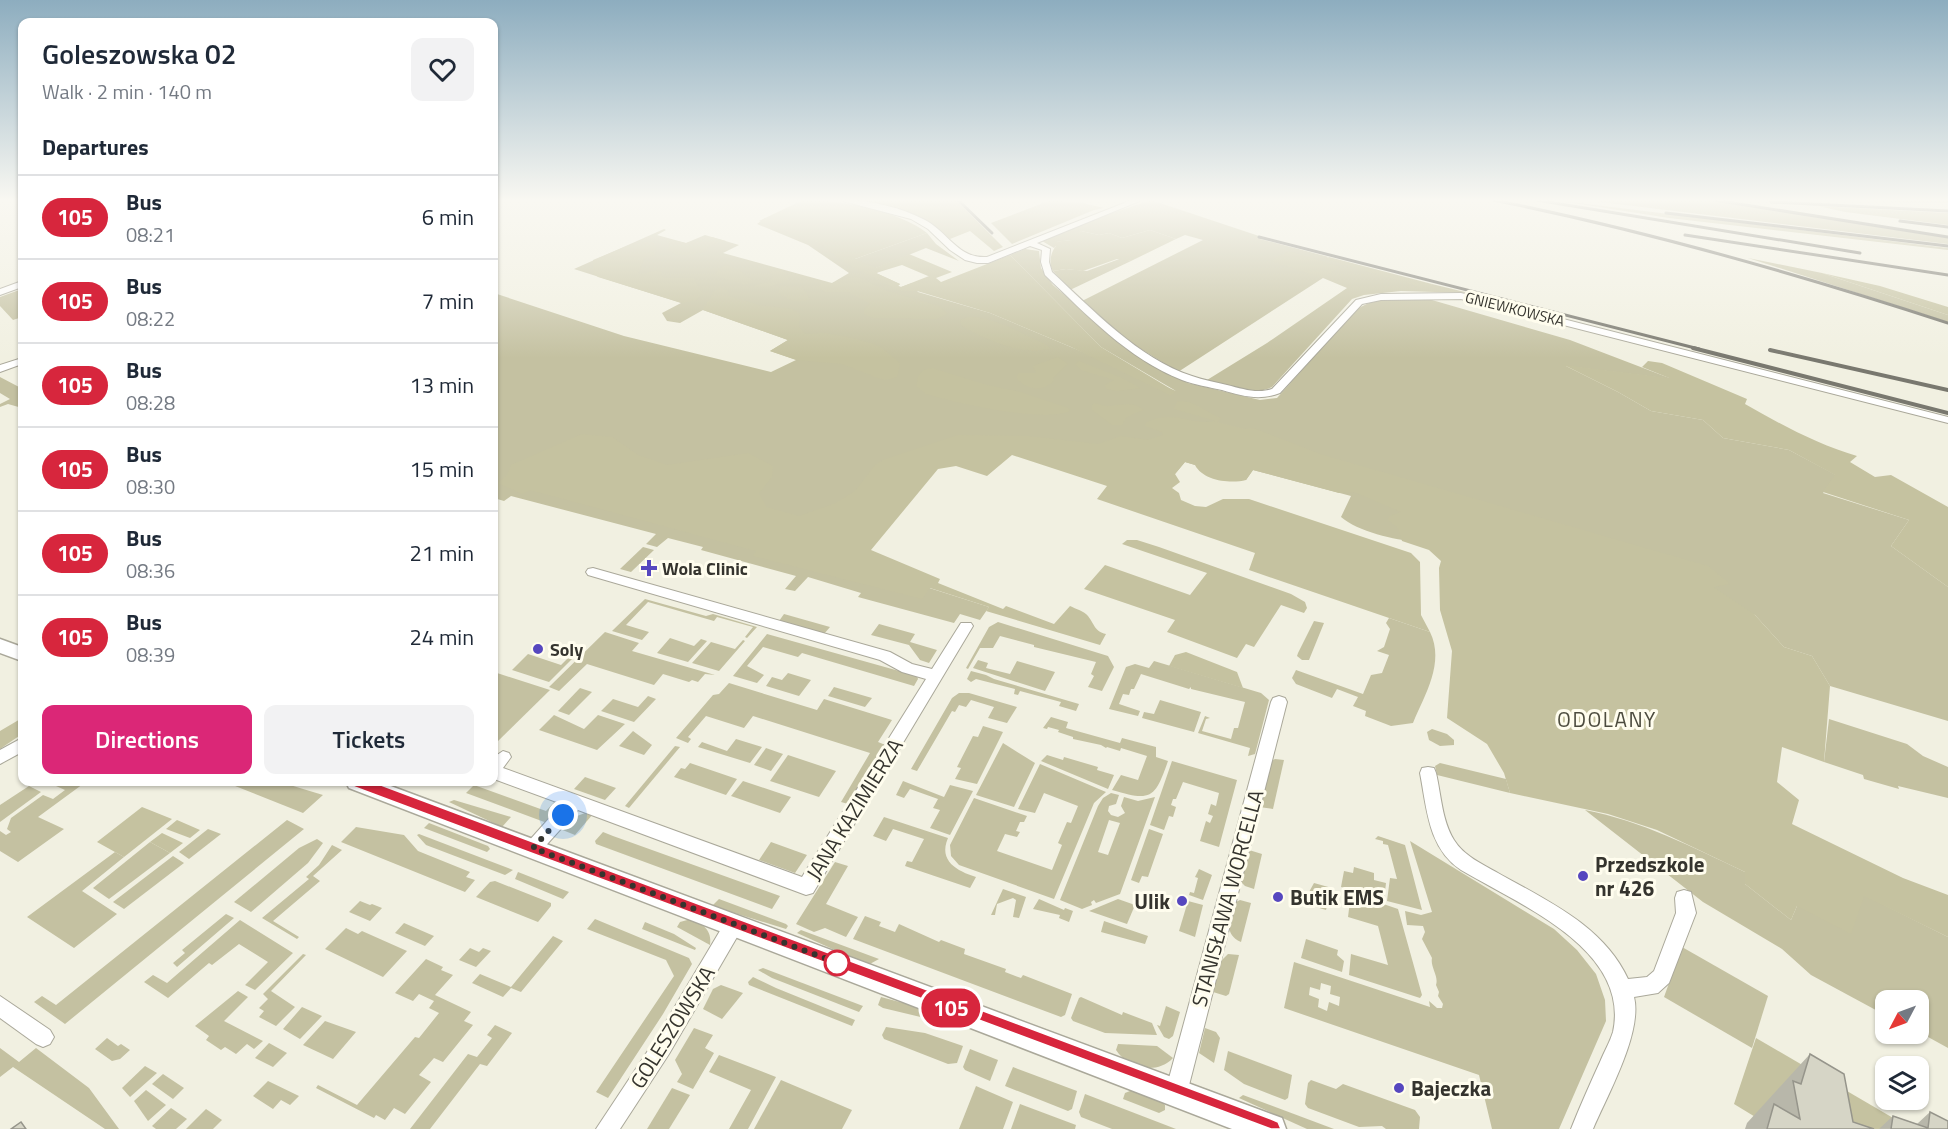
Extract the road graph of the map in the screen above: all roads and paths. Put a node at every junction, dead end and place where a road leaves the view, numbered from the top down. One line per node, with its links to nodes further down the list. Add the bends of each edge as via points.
1 (958, 253): 2 (street, via 977,262)
2 (1005, 253)
3 (1046, 253): 8 (street, GNIEWKOWSKA, via 1048,273 1116,336 1177,374 1249,394 1276,392 1359,302 1381,297 1455,295)
4 (18, 285): 5 (street)
5 (0, 292)
6 (18, 362): 7 (street)
7 (0, 369)
8 (1948, 420)
9 (593, 572): 13 (street, via 885,656 907,668)
10 (966, 626): 13 (street, JANA KAZIMIERZA)
11 (0, 646): 12 (street)
12 (18, 653)
13 (936, 676): 20 (street, JANA KAZIMIERZA, via 807,887)
14 (1279, 702): 27 (street, STANISŁAWA WORCELLA)
15 (18, 747): 16 (street)
16 (0, 758)
17 (1428, 772): 24 (street, via 1441,832 1454,854 1572,926 1599,951)
18 (498, 773): 20 (street, JANA KAZIMIERZA)
19 (368, 786): 21 (street)
20 (575, 802): 21 (street)
21 (533, 848): 23 (street)
22 (1684, 898): 24 (street, via 1686,913 1662,977 1651,986)
23 (734, 925): 27 (street); 28 (street, GOLESZOWSKA, via 662,1047)
24 (1624, 989): 30 (street, via 1627,1020)
25 (0, 1006): 26 (street)
26 (43, 1037)
27 (1176, 1093): 29 (street)
28 (607, 1129)
29 (1271, 1129)
30 (1582, 1129)

